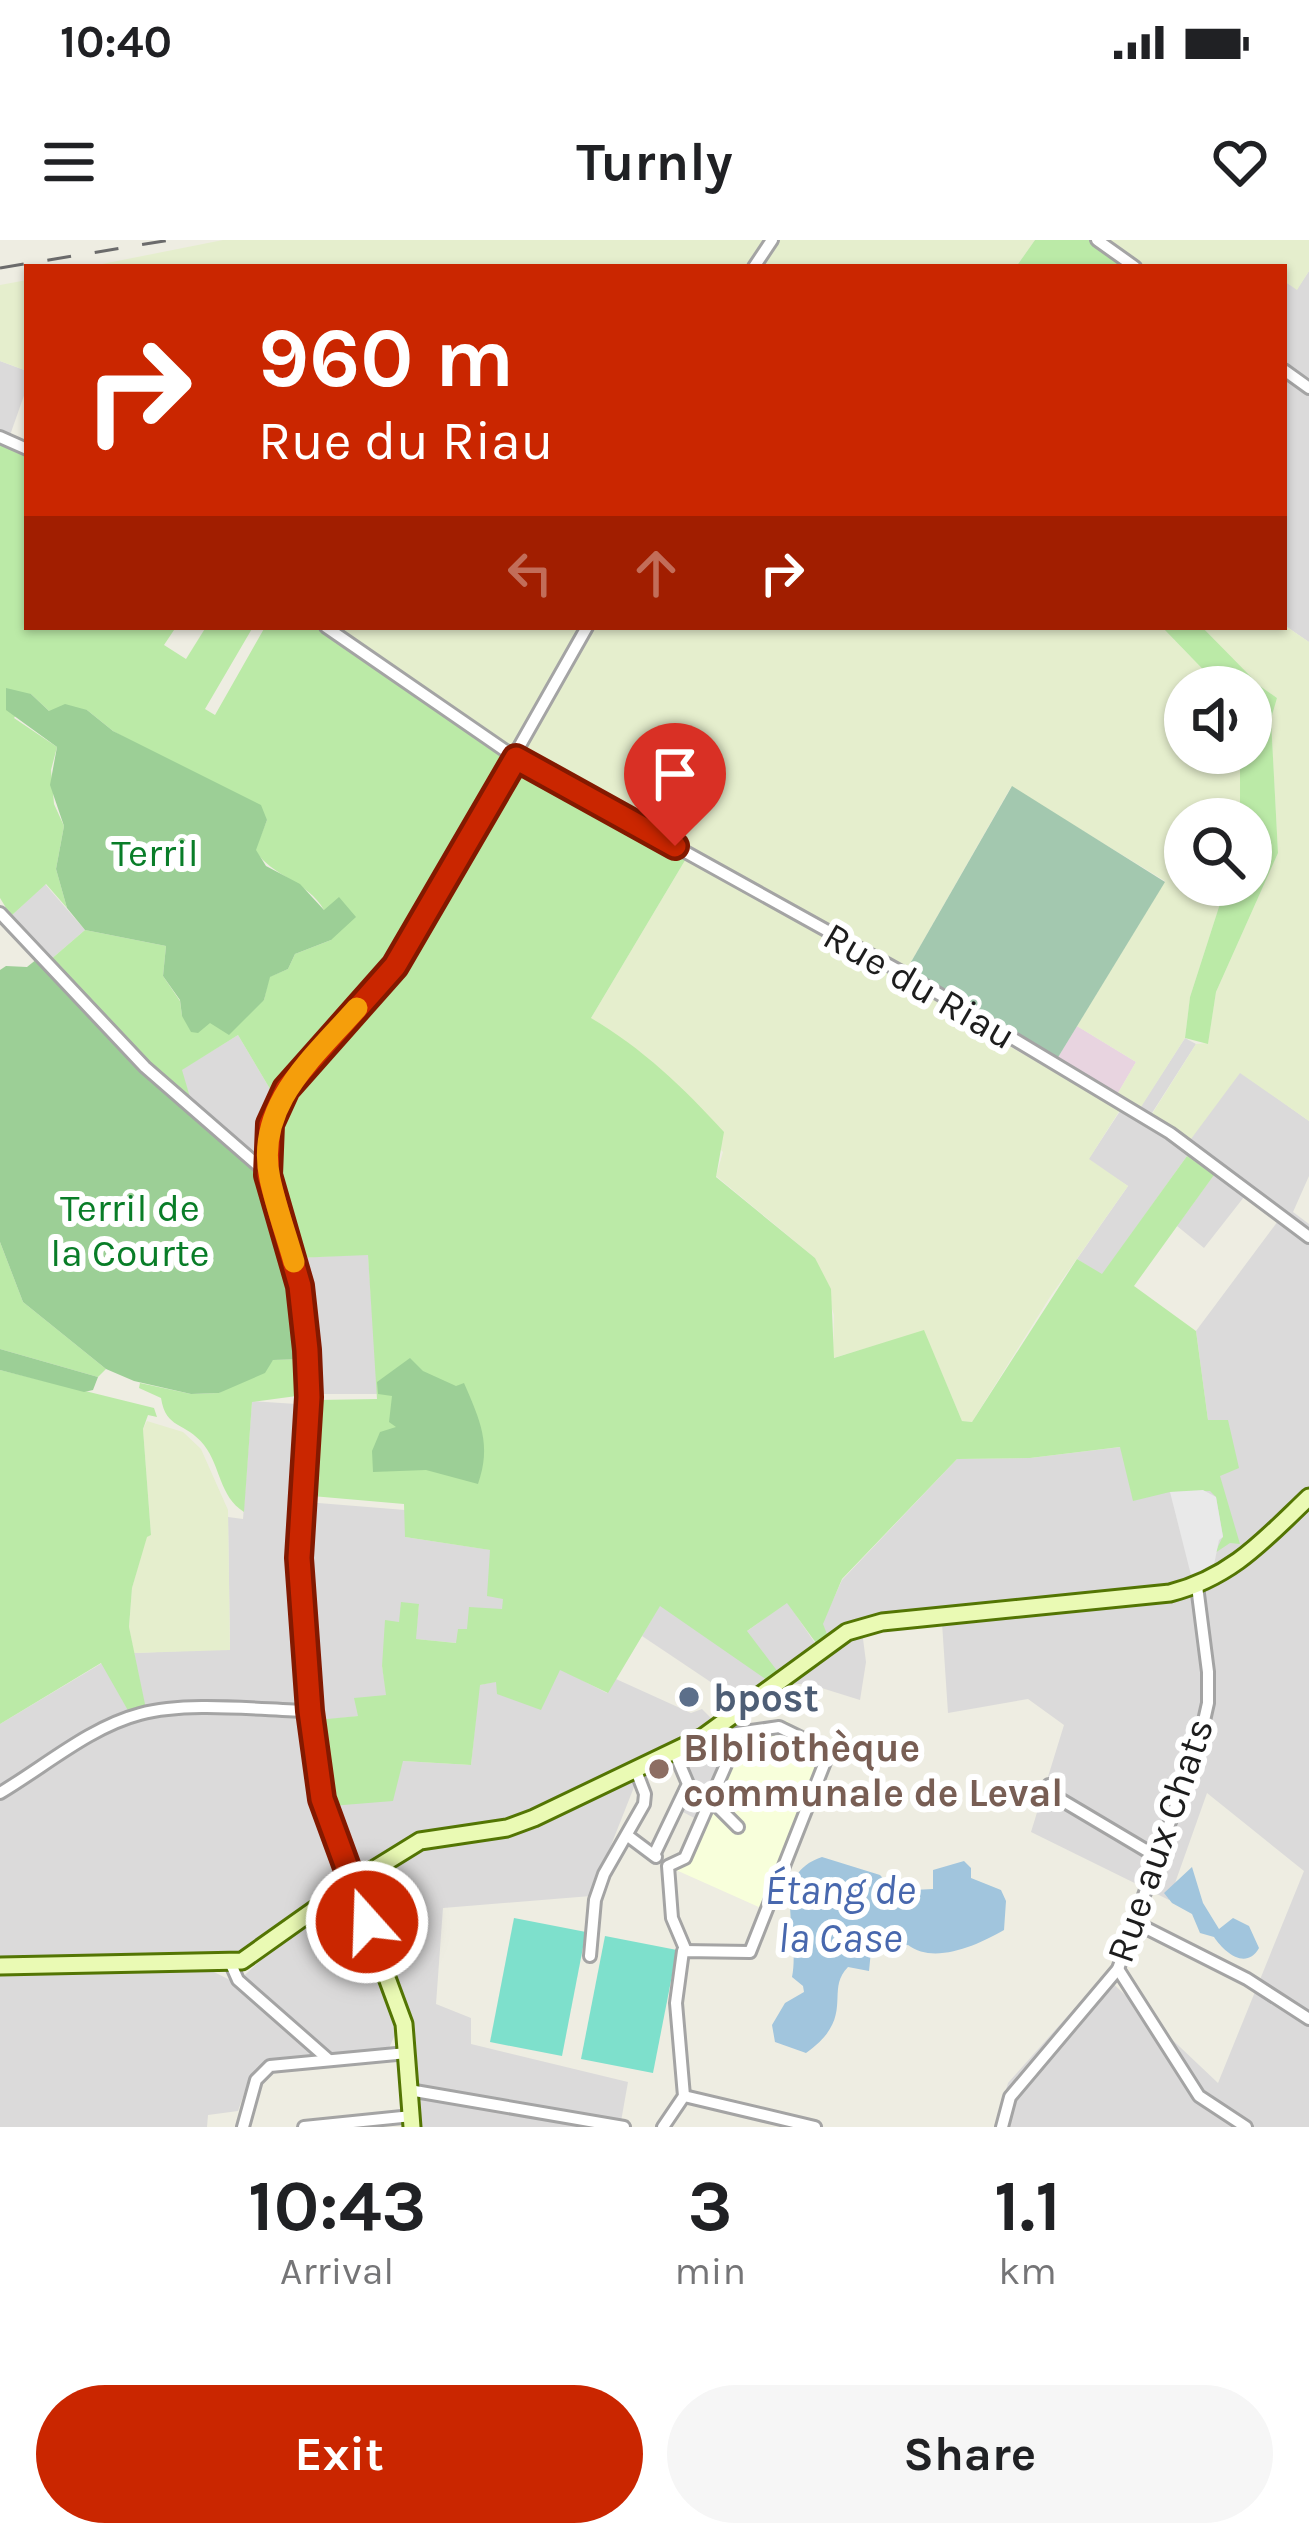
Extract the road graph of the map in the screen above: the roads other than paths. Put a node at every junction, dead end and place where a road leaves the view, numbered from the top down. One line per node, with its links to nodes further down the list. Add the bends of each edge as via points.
1 (1097, 240): 2 (street)
2 (1132, 264)
3 (330, 630): 5 (street, Rue du Riau)
4 (585, 630): 5 (street)
5 (516, 758): 7 (street, via 395,966 274,1109); 8 (street, Rue du Riau, via 1116,1100)
6 (0, 913): 7 (street, via 145,1066)
7 (268, 1175): 11 (street, via 300,1286 307,1350 299,1558)
8 (1309, 1237)
9 (1309, 1497): 10 (street, via 1240,1561)
10 (1197, 1586): 12 (street, via 864,1625); 21 (street, Rue aux Chats, via 1208,1703)
11 (310, 1711): 16 (street, via 141,1713); 23 (street, via 322,1799)
12 (720, 1731): 13 (street); 17 (street, via 732,1751); 25 (street, via 779,1727 827,1756 750,1952)
13 (674, 1750): 14 (street); 20 (street, via 688,1784)
14 (635, 1768): 19 (street, via 645,1794); 23 (street, via 521,1823 420,1841)
15 (1049, 1785): 21 (street, via 1053,1795)
16 (0, 1793)
17 (711, 1799): 18 (street); 22 (street, via 685,1858)
18 (738, 1827)
19 (628, 1836): 20 (street); 26 (street, via 596,1900)
20 (654, 1855): 22 (street)
21 (1159, 1858): 24 (street, Rue aux Chats)
22 (668, 1865): 25 (street, via 672,1918)
23 (352, 1883): 27 (street, via 253,1955); 31 (street, via 404,2024)
24 (1136, 1923): 29 (street, Rue aux Chats); 30 (street)
25 (686, 1951): 34 (street, via 676,2003)
26 (590, 1956)
27 (230, 1962): 28 (street); 32 (street, via 238,1980)
28 (0, 1966)
29 (1118, 1969): 41 (street, Rue aux Chats, via 1010,2097); 42 (street, via 1199,2096)
30 (1309, 2019)
31 (407, 2054): 32 (street); 33 (street)
32 (329, 2060): 36 (street, via 263,2069)
33 (409, 2090): 35 (street); 38 (street)
34 (683, 2096): 39 (street); 40 (street)
35 (412, 2122): 37 (street)
36 (243, 2127)
37 (304, 2127)
38 (624, 2127)
39 (663, 2127)
40 (815, 2127)
41 (1002, 2127)
42 (1246, 2127)

